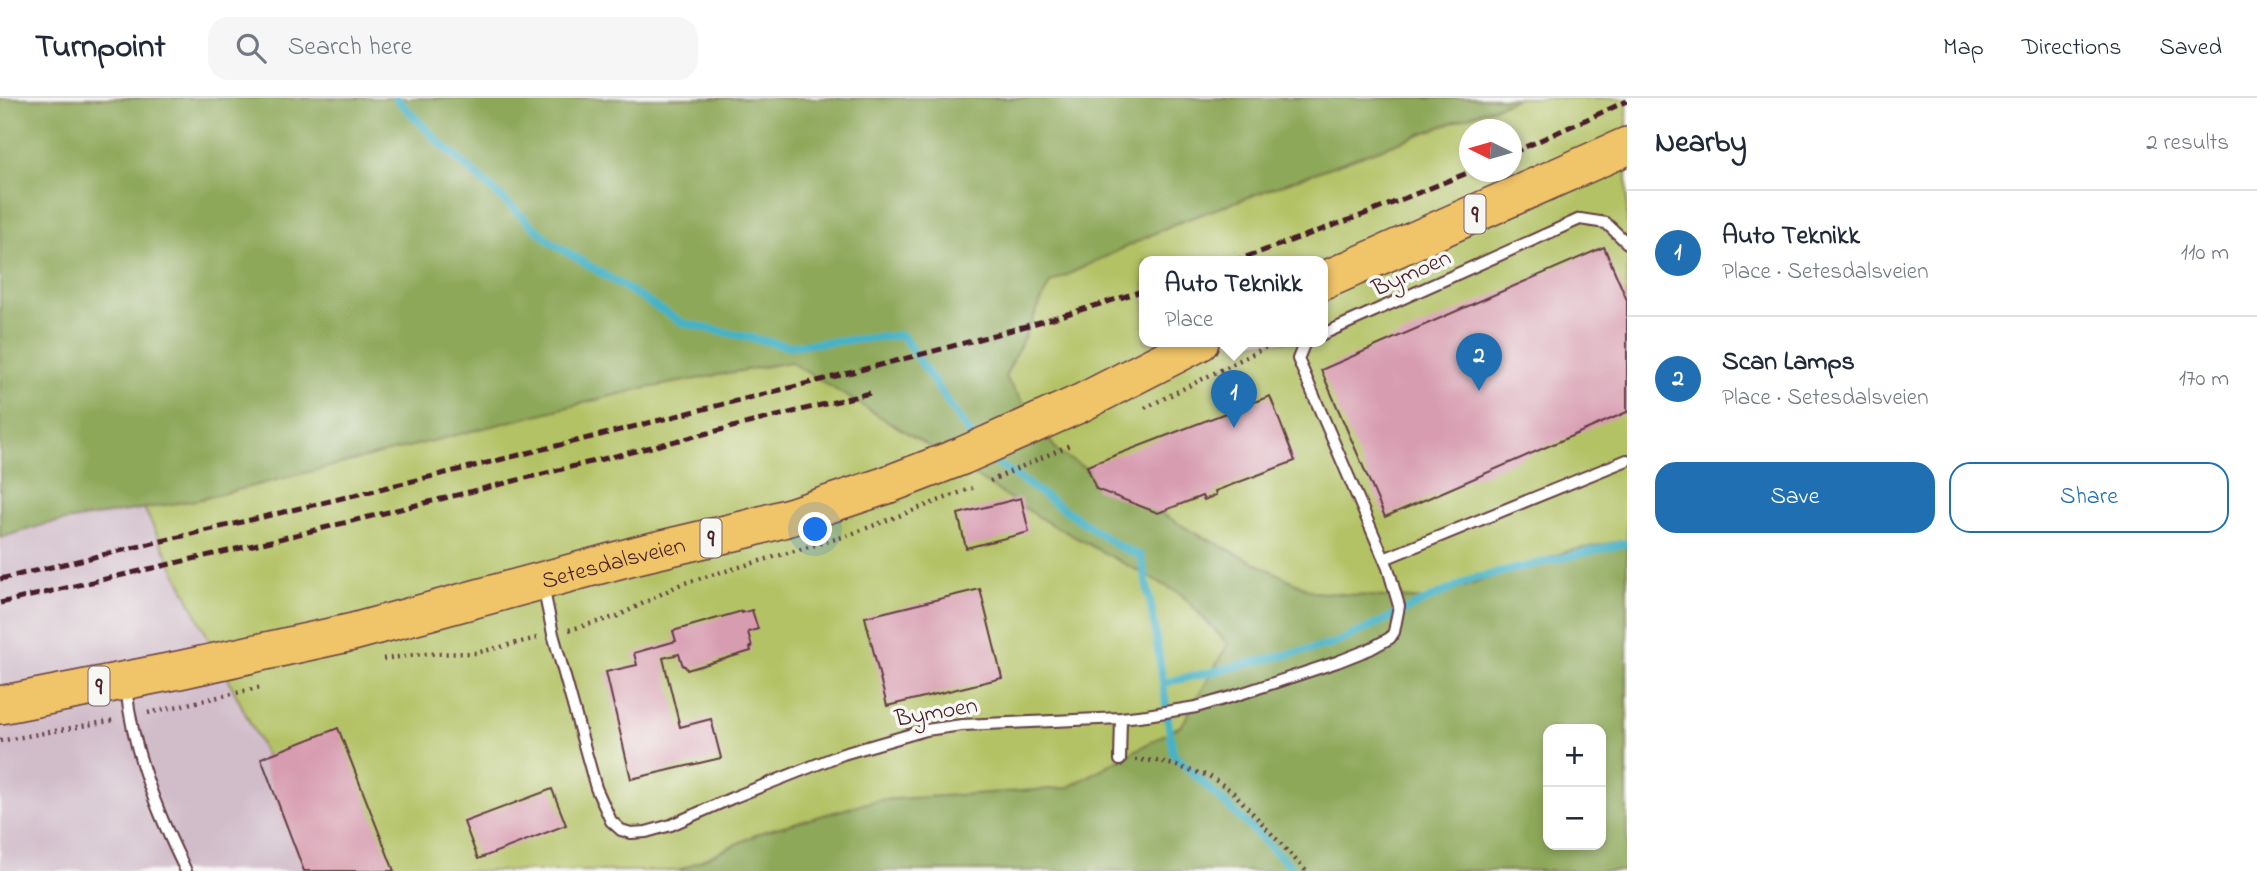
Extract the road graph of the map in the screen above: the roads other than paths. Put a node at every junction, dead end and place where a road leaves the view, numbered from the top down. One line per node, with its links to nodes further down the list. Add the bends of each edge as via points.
1 (1627, 146): 3 (highway, 9)
2 (1627, 243): 4 (lane, Bymoen, via 1606,223 1580,219)
3 (1328, 279)
4 (1328, 332)
5 (1190, 347): 9 (highway, Setesdalsveien / 9, via 1033,426 884,486 747,530)
6 (1304, 347): 8 (lane, Bymoen, via 1298,359)
7 (1627, 460): 8 (lane)
8 (1384, 559): 12 (lane, Bymoen, via 1399,606 1390,638 1337,662 1231,697)
9 (542, 580): 10 (highway, Setesdalsveien / 9, via 353,632); 12 (lane, Bymoen, via 596,788 611,821 631,833 671,825 843,754 926,730)
10 (125, 681): 11 (highway, Setesdalsveien / 9); 14 (lane, via 138,754 160,818)
11 (0, 705)
12 (1121, 718): 13 (lane)
13 (1120, 760)
14 (186, 871)

